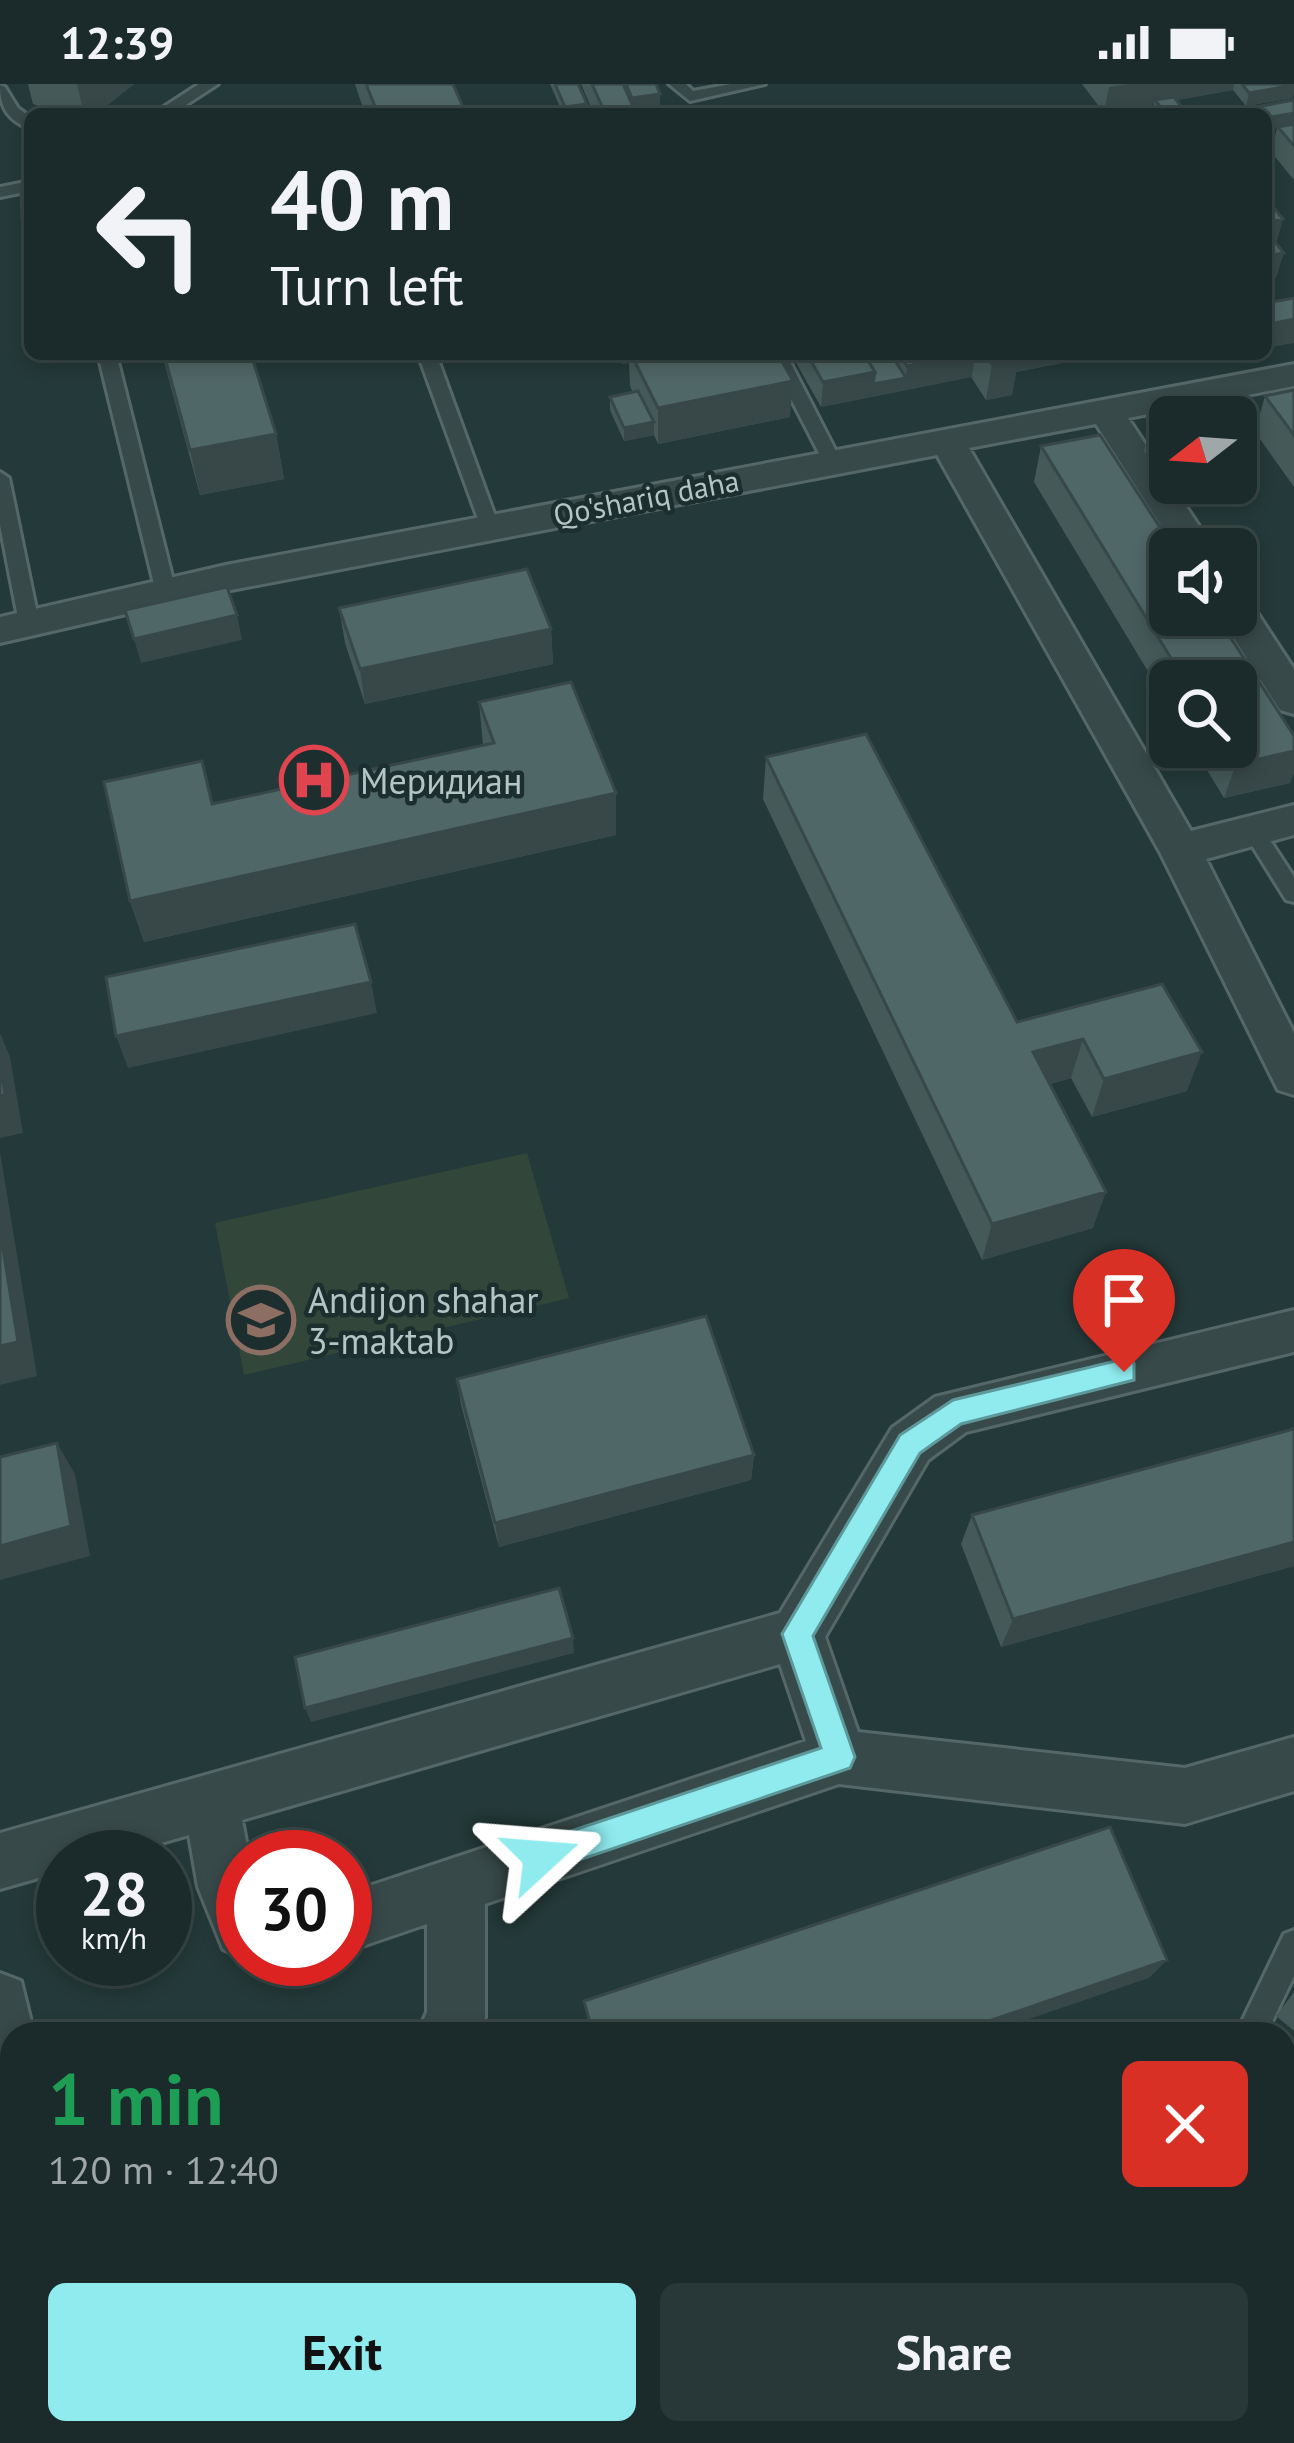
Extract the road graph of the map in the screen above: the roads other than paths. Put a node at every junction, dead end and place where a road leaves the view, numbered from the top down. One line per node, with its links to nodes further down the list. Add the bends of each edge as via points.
1 (210, 84): 5 (lane)
2 (676, 84): 3 (lane, via 690,96)
3 (757, 84)
4 (0, 89): 6 (lane)
5 (171, 108)
6 (24, 120)
7 (108, 360): 17 (lane)
8 (429, 360): 15 (lane)
9 (780, 360): 13 (lane)
10 (1294, 375): 11 (street, Qo'shariq daha)
11 (1105, 410): 12 (street, Qo'shariq daha); 16 (street)
12 (946, 439): 13 (street, Qo'shariq daha); 23 (street)
13 (832, 461): 15 (street, Qo'shariq daha)
14 (0, 478): 18 (lane)
15 (490, 527): 17 (street, Qo'shariq daha)
16 (1182, 528)
17 (166, 592): 18 (street, Qo'shariq daha)
18 (15, 627)
19 (1252, 636): 20 (street)
20 (1294, 700)
21 (1294, 820): 22 (street)
22 (1253, 831): 23 (street); 24 (lane)
23 (1180, 850): 25 (street)
24 (1294, 894)
25 (1294, 1077)
26 (1294, 1331): 27 (street, via 953,1413 910,1444)
27 (797, 1634): 28 (street); 30 (street)
28 (839, 1757): 29 (street, via 1184,1796); 33 (street)
29 (1294, 1764)
30 (210, 1801): 31 (street); 32 (street)
31 (216, 1833)
32 (0, 1861)
33 (456, 1886): 34 (street); 36 (street)
34 (372, 1914)
35 (1294, 1944): 37 (lane)
36 (454, 2022)
37 (1257, 2022)

